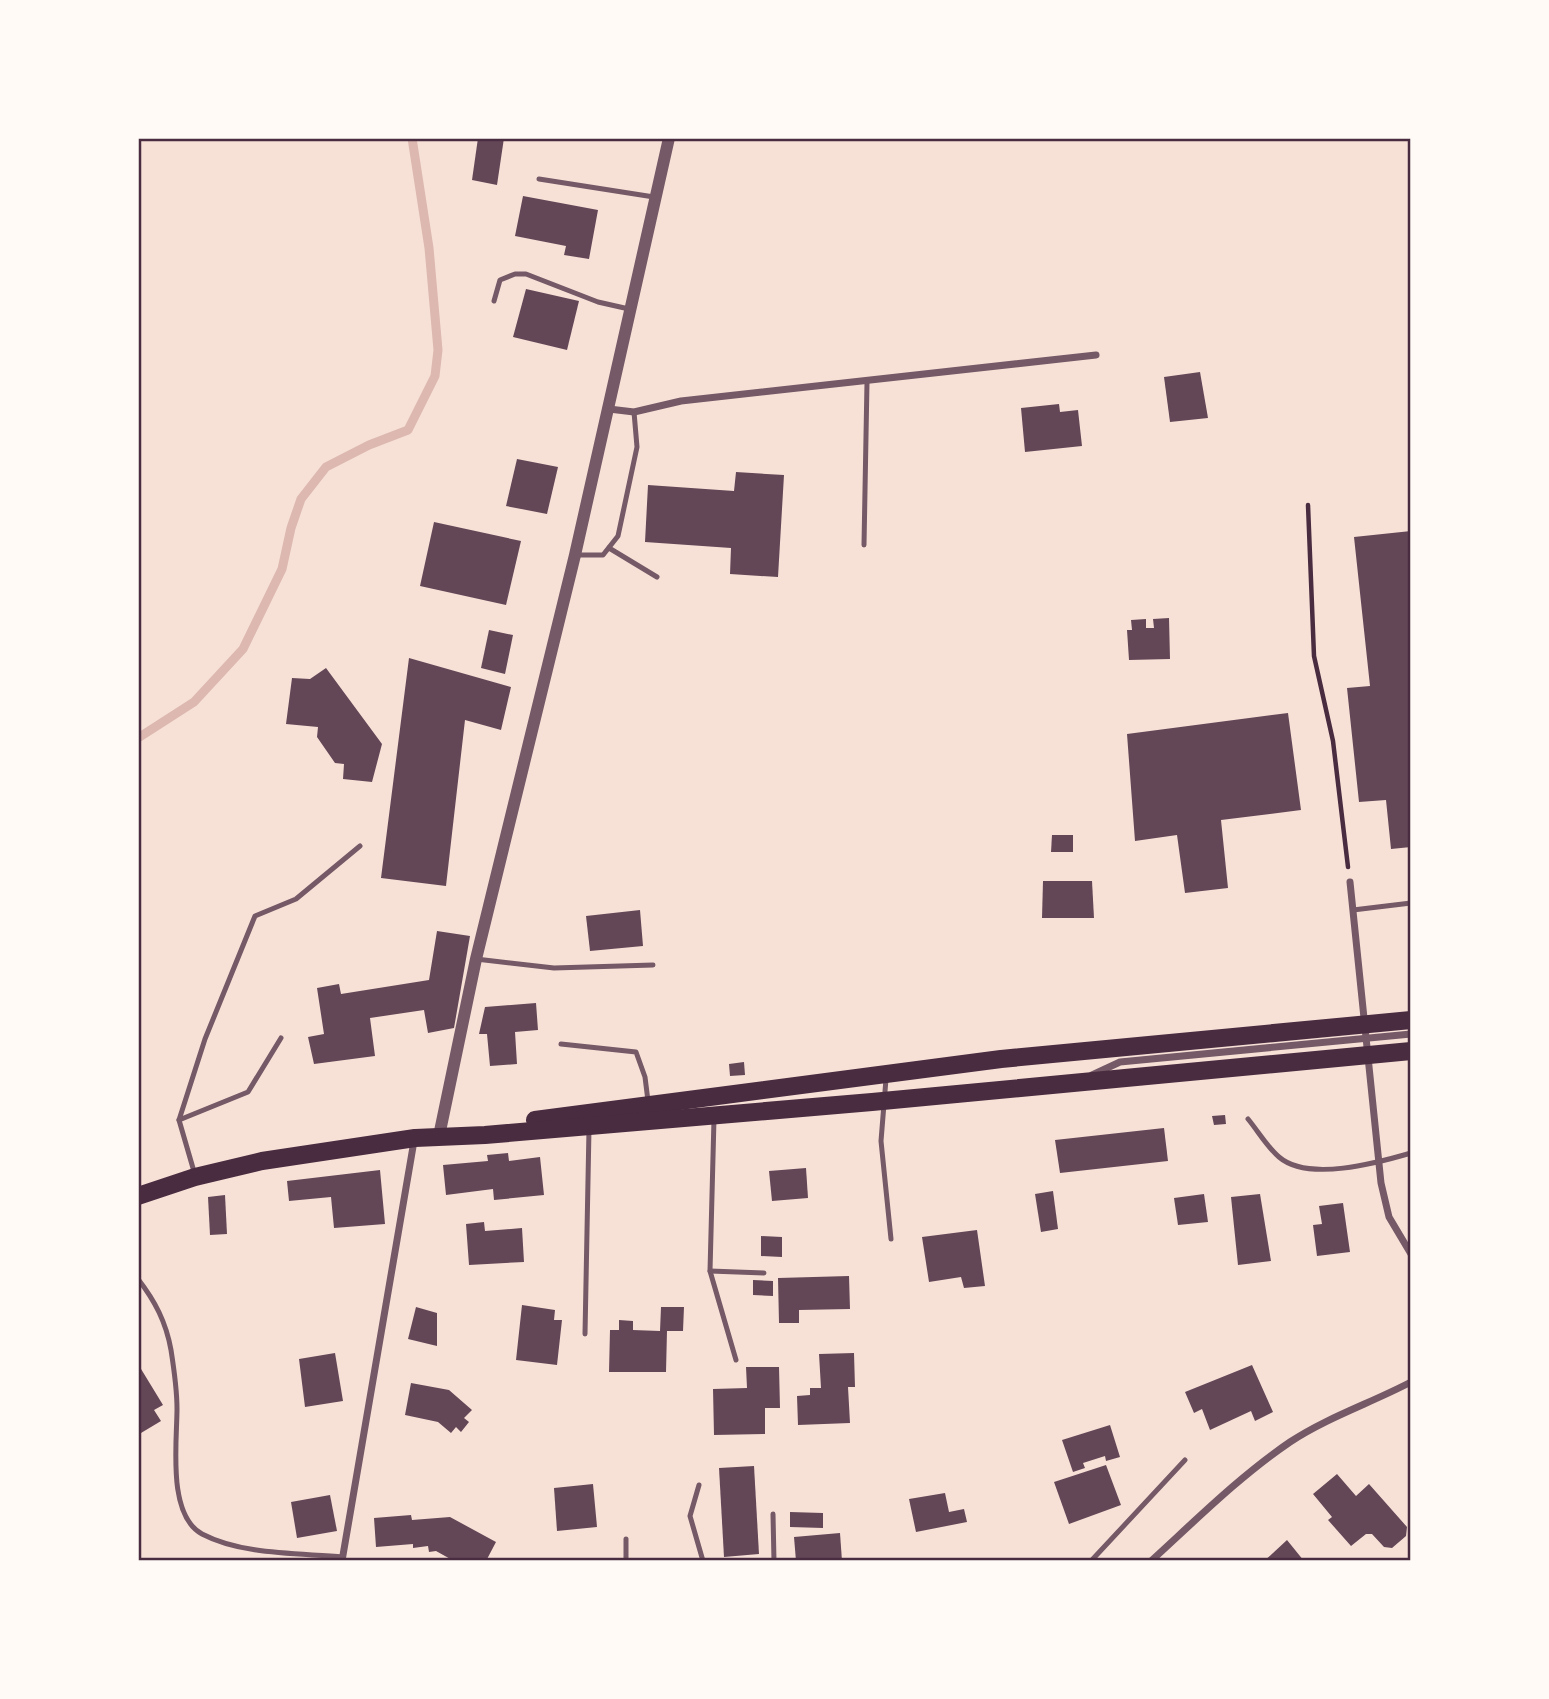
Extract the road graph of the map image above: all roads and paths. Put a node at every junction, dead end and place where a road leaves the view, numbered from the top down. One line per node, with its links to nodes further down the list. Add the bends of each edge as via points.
1 (669, 138): 3 (street)
2 (539, 179): 3 (lane)
3 (655, 197): 5 (street)
4 (494, 301): 5 (lane, via 500,280 515,274)
5 (631, 310): 8 (street)
6 (1096, 355): 7 (street)
7 (867, 382): 9 (street, via 681,401); 11 (lane)
8 (609, 409): 9 (street); 13 (street)
9 (634, 412): 12 (lane, via 637,447 618,536)
10 (1308, 505): 16 (path, via 1314,656 1333,741)
11 (864, 545)
12 (609, 548): 13 (lane, via 603,555); 14 (lane)
13 (575, 555): 19 (street)
14 (657, 577)
15 (360, 846): 34 (lane, via 296,899 255,916 205,1039)
16 (1350, 882): 18 (street)
17 (1411, 903): 18 (lane)
18 (1353, 910): 24 (street)
19 (476, 959): 20 (lane, via 554,968); 35 (street)
20 (653, 965)
21 (1411, 1020): 24 (main road)
22 (1411, 1034): 24 (street)
23 (281, 1038): 34 (lane, via 248,1091)
24 (1367, 1040): 26 (main road); 27 (main road, via 1001,1059); 29 (main road, via 1073,1084); 38 (street)
25 (561, 1044): 30 (lane, via 636,1052)
26 (1411, 1051)
27 (886, 1074): 28 (main road); 29 (lane)
28 (713, 1096): 30 (main road); 31 (lane)
29 (887, 1101): 31 (main road); 41 (lane, via 881,1142)
30 (651, 1112): 31 (main road); 32 (main road)
31 (714, 1115): 43 (lane)
32 (590, 1119): 35 (main road); 46 (lane)
33 (1248, 1119): 38 (lane, via 1279,1157 1299,1168)
34 (179, 1120): 39 (lane)
35 (445, 1135): 36 (main road)
36 (415, 1138): 39 (main road, via 262,1161); 53 (street)
37 (1411, 1153): 38 (lane)
38 (1379, 1162): 42 (street, via 1389,1217)
39 (195, 1177): 40 (main road)
40 (138, 1196)
41 (891, 1239)
42 (1411, 1254)
43 (710, 1271): 44 (lane); 47 (lane)
44 (764, 1273)
45 (138, 1279): 53 (lane, via 159,1307 170,1348 177,1406 175,1473 184,1516 199,1533 232,1546)
46 (585, 1334)
47 (736, 1360)
48 (1411, 1382): 58 (street, via 1329,1419 1289,1443)
49 (1185, 1460): 57 (lane)
50 (699, 1485): 55 (lane, via 690,1516)
51 (772, 1514): 56 (lane)
52 (626, 1539): 54 (lane)
53 (343, 1559)
54 (626, 1561)
55 (702, 1561)
56 (774, 1561)
57 (1091, 1561)
58 (1151, 1561)

